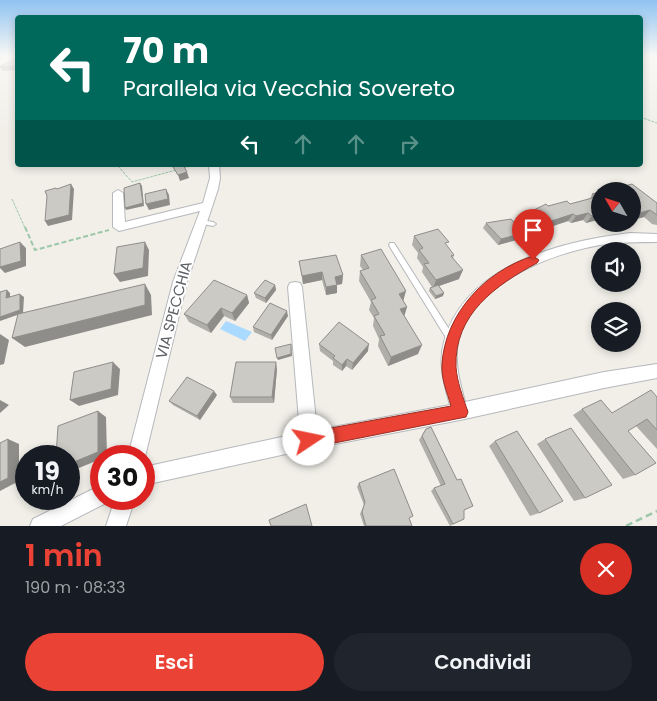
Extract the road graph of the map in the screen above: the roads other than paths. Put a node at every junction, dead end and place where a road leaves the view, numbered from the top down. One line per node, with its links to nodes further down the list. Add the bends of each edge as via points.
1 (214, 167): 3 (street, VIA SPECCHIA, via 215,178)
2 (118, 193): 3 (street, via 119,227)
3 (206, 206): 11 (street, VIA SPECCHIA, via 207,223 180,282)
4 (657, 238): 7 (street, via 592,243 533,260 504,276 476,298 458,324)
5 (392, 245): 7 (lane)
6 (294, 287): 10 (street)
7 (452, 340): 9 (street, via 450,380)
8 (657, 371): 9 (street)
9 (460, 412): 10 (street)
10 (309, 440): 12 (street)
11 (140, 445)
12 (155, 474)
13 (90, 501): 15 (street)
14 (121, 510): 16 (street)
15 (40, 526)
16 (116, 526)

